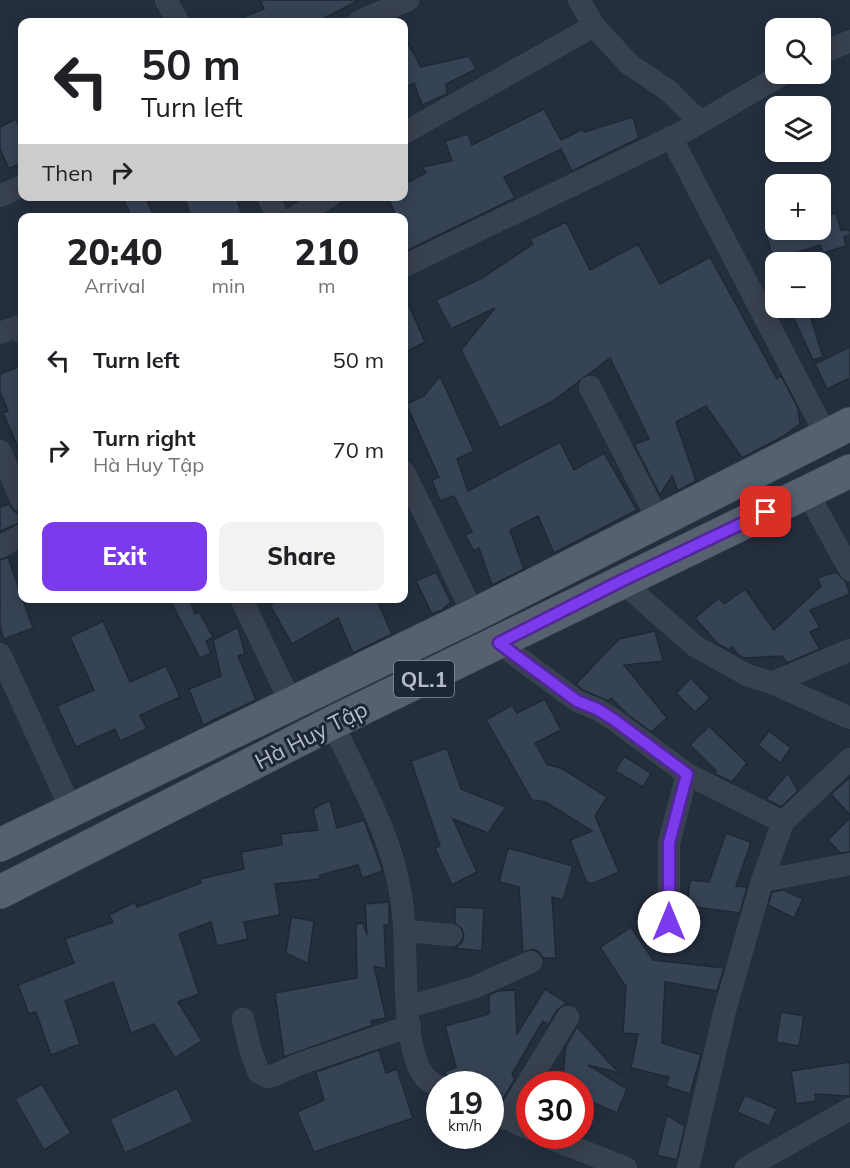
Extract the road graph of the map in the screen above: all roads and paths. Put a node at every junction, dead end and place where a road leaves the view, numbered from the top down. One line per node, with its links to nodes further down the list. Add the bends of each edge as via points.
1 (166, 0): 5 (street)
2 (408, 0): 4 (street)
3 (579, 0): 7 (street)
4 (384, 4): 6 (street)
5 (176, 18)
6 (364, 18)
7 (594, 26): 11 (street, via 629,64 669,91); 12 (street)
8 (850, 41): 9 (street)
9 (831, 49)
10 (766, 84): 11 (street)
11 (700, 122): 13 (street)
12 (408, 131)
13 (671, 137): 18 (street); 22 (street)
14 (18, 188): 15 (street)
15 (0, 196)
16 (322, 201): 17 (street)
17 (302, 213)
18 (408, 265)
19 (18, 328): 20 (street)
20 (0, 333)
21 (590, 387): 28 (street)
22 (838, 430): 28 (main road, Hà Huy Tập / QL.1)
23 (0, 451): 26 (street)
24 (850, 471): 27 (main road, Hà Huy Tập / QL.1)
25 (408, 480): 34 (street)
26 (18, 492)
27 (807, 492): 31 (street); 32 (main road, Hà Huy Tập / QL.1)
28 (659, 520): 34 (main road, Hà Huy Tập / QL.1)
29 (18, 537): 30 (street)
30 (0, 547)
31 (850, 570)
32 (621, 581): 35 (main road, Hà Huy Tập / QL.1); 38 (street, via 695,646 747,675)
33 (243, 603): 39 (street)
34 (474, 615): 35 (main road); 39 (main road, Hà Huy Tập / QL.1)
35 (499, 643): 41 (main road, Hà Huy Tập / QL.1); 43 (street)
36 (850, 651): 38 (street)
37 (0, 654): 44 (street)
38 (772, 683): 40 (street)
39 (291, 703): 44 (main road, Hà Huy Tập / QL.1)
40 (850, 718)
41 (332, 723): 49 (main road, Hà Huy Tập / QL.1); 51 (street, via 385,832 399,877)
42 (850, 759): 45 (street)
43 (687, 774): 45 (street); 50 (street, via 669,843)
44 (71, 809): 46 (main road, Hà Huy Tập / QL.1)
45 (783, 822): 48 (street)
46 (0, 845)
47 (850, 864): 48 (street)
48 (762, 881): 62 (street, via 725,1010)
49 (0, 892)
50 (669, 922)
51 (405, 931): 52 (street); 54 (street)
52 (451, 935)
53 (531, 962): 54 (street)
54 (409, 1016): 56 (street, via 267,1077 259,1073); 57 (street, via 414,1051)
55 (568, 1017): 58 (street)
56 (243, 1019)
57 (426, 1077)
58 (504, 1107)
59 (850, 1109): 63 (street)
60 (578, 1149): 61 (street)
61 (626, 1168)
62 (688, 1168)
63 (746, 1168)

